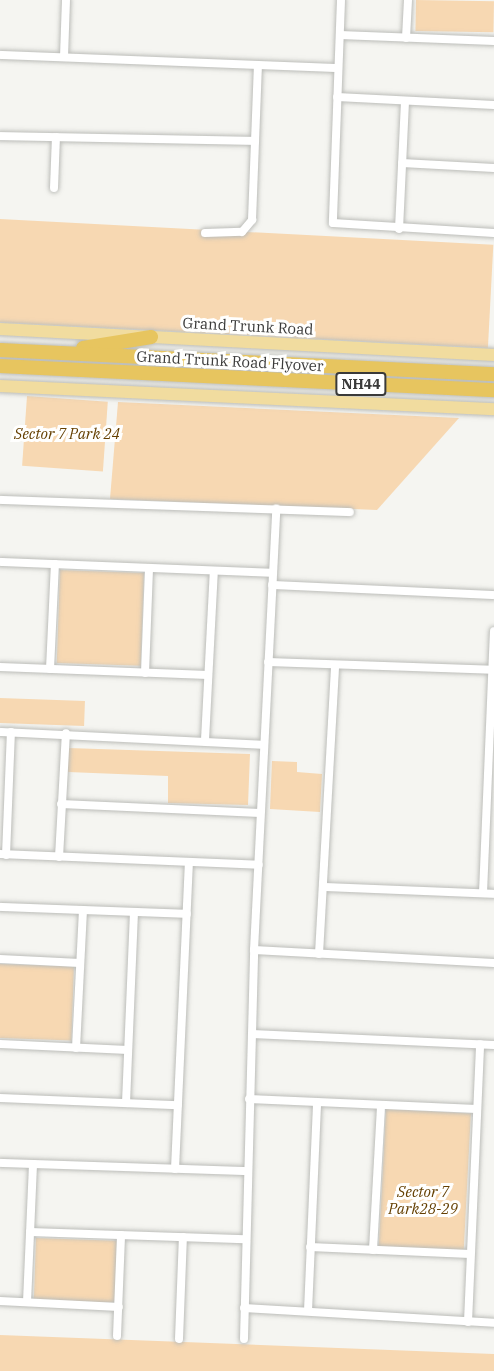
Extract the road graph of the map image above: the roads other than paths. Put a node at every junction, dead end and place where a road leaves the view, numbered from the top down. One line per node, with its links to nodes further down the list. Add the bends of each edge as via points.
1 (66, 0): 8 (street)
2 (341, 0): 4 (street)
3 (408, 0): 5 (street)
4 (339, 36): 5 (street); 10 (street)
5 (406, 38): 6 (street)
6 (494, 42)
7 (0, 55): 8 (street)
8 (64, 57): 9 (street)
9 (258, 65): 10 (street); 16 (street)
10 (338, 68): 11 (street)
11 (337, 97): 12 (street); 20 (street, via 333,223)
12 (405, 101): 13 (street); 17 (street)
13 (494, 105)
14 (0, 136): 15 (street)
15 (56, 137): 16 (street); 19 (street)
16 (255, 141): 21 (street, via 249,228)
17 (402, 163): 18 (street); 20 (street)
18 (494, 168)
19 (54, 188)
20 (399, 229): 22 (street)
21 (206, 233)
22 (494, 233)
23 (0, 329): 24 (main road, Grand Trunk Road)
24 (152, 337): 26 (highway); 27 (main road, Grand Trunk Road)
25 (0, 350): 26 (highway, NH44)
26 (52, 352): 29 (highway, Grand Trunk Road Flyover / NH44)
27 (494, 355)
28 (0, 366): 31 (highway, Grand Trunk Road Flyover / NH44)
29 (494, 374)
30 (0, 386): 32 (main road)
31 (494, 390)
32 (494, 409)
33 (0, 500): 34 (street)
34 (276, 509): 35 (street); 40 (street)
35 (350, 512)
36 (0, 562): 37 (street)
37 (55, 564): 38 (street); 47 (street)
38 (149, 568): 39 (street); 49 (street)
39 (214, 571): 40 (street); 50 (street)
40 (273, 573): 41 (street)
41 (272, 585): 42 (street); 44 (street)
42 (494, 595)
43 (494, 631): 48 (street)
44 (268, 662): 45 (street); 55 (street)
45 (335, 666): 48 (street); 63 (street)
46 (0, 667): 47 (street)
47 (50, 669): 49 (street)
48 (492, 670): 64 (street)
49 (145, 673): 50 (street)
50 (208, 675): 54 (street)
51 (0, 732): 52 (street)
52 (11, 732): 53 (street); 56 (street)
53 (66, 733): 54 (street); 57 (street)
54 (205, 740): 55 (street)
55 (263, 745): 58 (street)
56 (4, 801): 59 (street)
57 (62, 804): 58 (street); 60 (street)
58 (261, 813): 62 (street)
59 (3, 854): 60 (street)
60 (59, 857): 61 (street)
61 (189, 862): 62 (street); 69 (street)
62 (259, 865): 70 (street)
63 (323, 887): 64 (street); 71 (street)
64 (483, 893): 65 (street)
65 (494, 894)
66 (0, 907): 67 (street)
67 (83, 910): 68 (street); 73 (street)
68 (134, 912): 69 (street); 80 (street)
69 (187, 914): 85 (street)
70 (254, 950): 71 (street); 75 (street)
71 (319, 954): 74 (street)
72 (0, 959): 73 (street)
73 (80, 963): 79 (street)
74 (494, 963)
75 (252, 1034): 77 (street); 82 (street)
76 (0, 1044): 79 (street)
77 (480, 1044): 78 (street); 87 (street)
78 (494, 1045)
79 (76, 1048): 80 (street)
80 (128, 1050): 84 (street)
81 (0, 1098): 84 (street)
82 (249, 1099): 83 (street); 91 (street)
83 (317, 1102): 86 (street); 96 (street)
84 (126, 1103): 85 (street)
85 (178, 1105): 90 (street)
86 (381, 1105): 87 (street); 97 (street)
87 (477, 1109): 98 (street)
88 (0, 1163): 89 (street)
89 (33, 1164): 90 (street); 92 (street)
90 (175, 1169): 91 (street)
91 (247, 1171): 95 (street)
92 (30, 1232): 93 (street); 100 (street)
93 (121, 1235): 94 (street); 101 (street)
94 (183, 1237): 95 (street); 107 (street)
95 (245, 1239): 102 (street)
96 (310, 1247): 97 (street); 103 (street)
97 (373, 1250): 98 (street)
98 (471, 1254): 104 (street)
99 (0, 1301): 100 (street)
100 (27, 1302): 101 (street)
101 (119, 1307): 106 (street)
102 (244, 1308): 103 (street); 108 (street)
103 (308, 1311): 104 (street)
104 (468, 1322): 105 (street)
105 (494, 1323)
106 (117, 1336)
107 (179, 1339)
108 (244, 1340)

